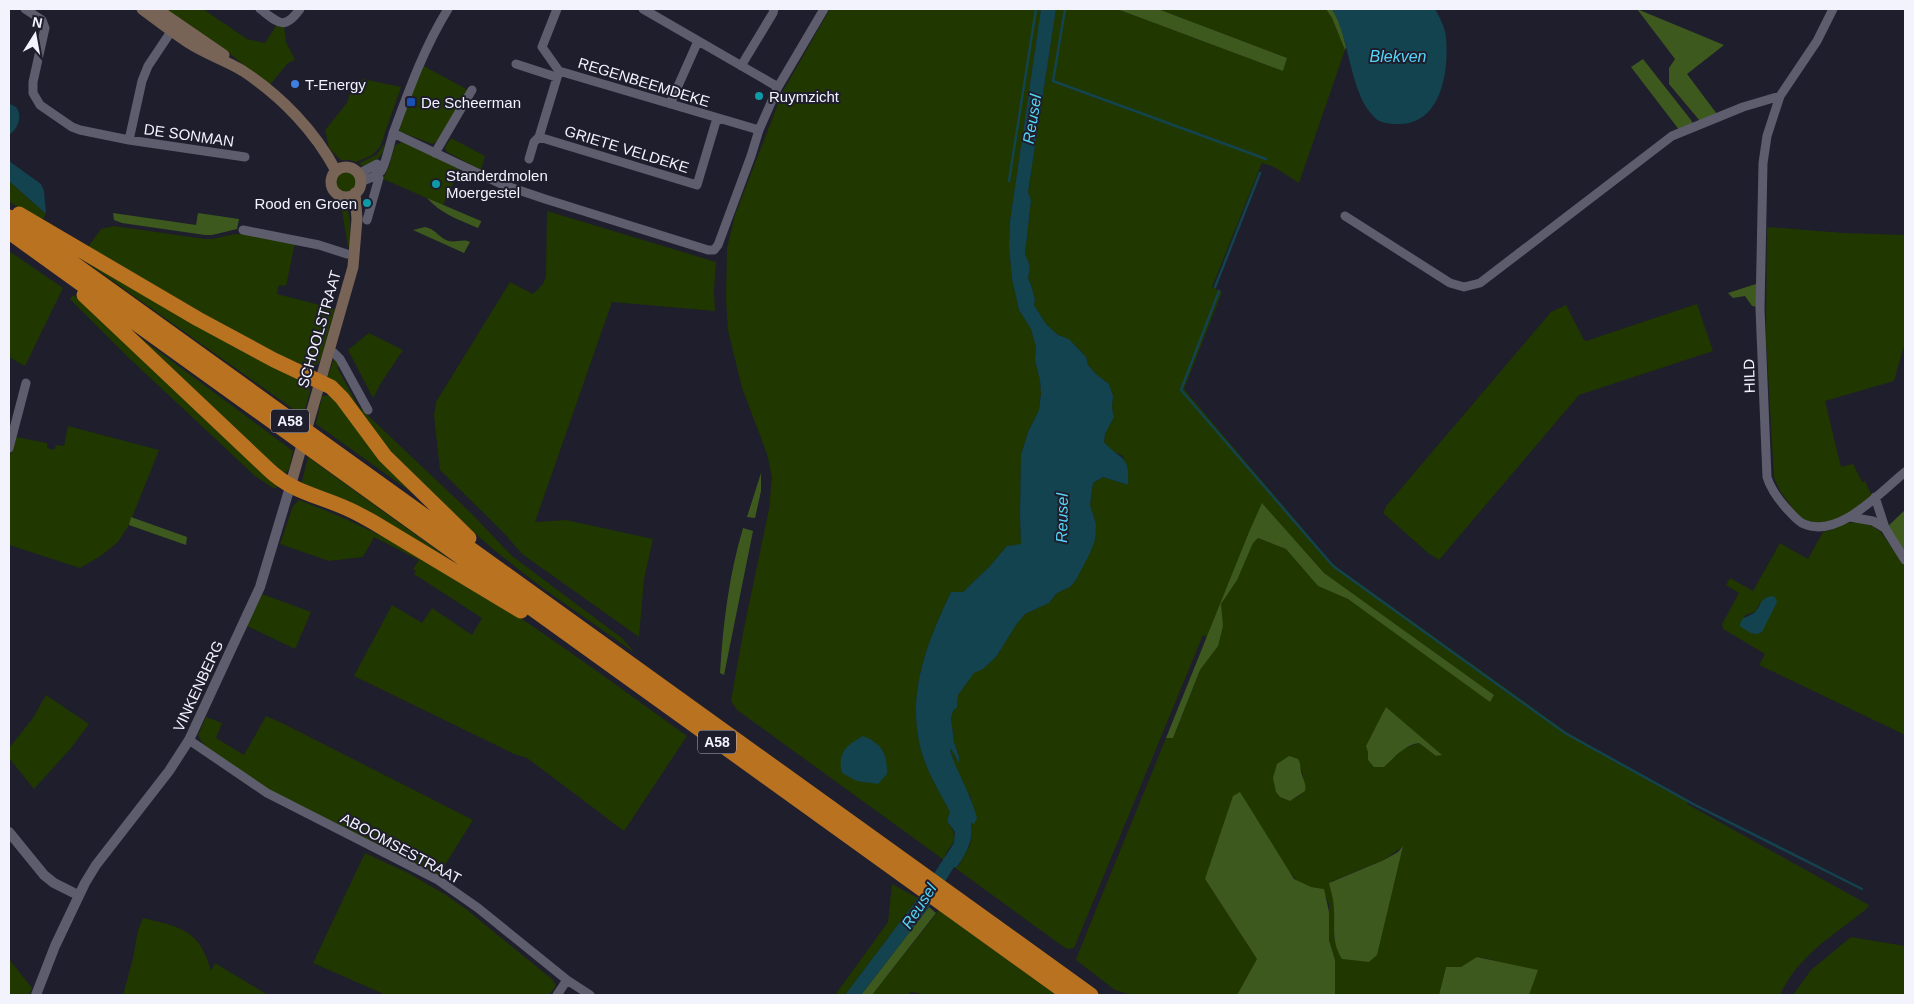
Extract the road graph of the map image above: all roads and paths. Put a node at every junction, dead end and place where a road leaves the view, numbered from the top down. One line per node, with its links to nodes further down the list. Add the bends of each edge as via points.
1 (25, 9): 25 (street, DE SONMAN, via 42,20 45,28 33,82 33,93 40,105 80,130)
2 (142, 9): 12 (main road)
3 (157, 9): 12 (main road)
4 (260, 9): 5 (street, via 286,24)
5 (300, 9)
6 (448, 9): 23 (street, via 424,53)
7 (557, 9): 16 (street, REGENBEEMDEKE, via 542,47)
8 (643, 9): 13 (street)
9 (774, 9): 15 (street)
10 (824, 9): 17 (street)
11 (1833, 9): 19 (street, HILD, via 1817,41)
12 (174, 26): 25 (street, DE SONMAN, via 142,81); 29 (main road, via 231,60 290,110)
13 (698, 41): 15 (street); 20 (street)
14 (516, 64): 16 (street, REGENBEEMDEKE)
15 (741, 66): 17 (street)
16 (557, 74): 20 (street, REGENBEEMDEKE); 24 (street)
17 (778, 87): 22 (street)
18 (472, 90): 26 (street)
19 (1780, 96): 34 (street, via 1743,107 1672,136 1480,284 1464,287 1450,283); 50 (street, HILD, via 1767,136 1763,162 1760,309 1767,477 1774,494 1802,524 1825,526)
20 (670, 104): 21 (street, REGENBEEMDEKE)
21 (717, 118): 22 (street, REGENBEEMDEKE); 24 (street, GRIETE VELDEKE, via 697,185)
22 (759, 130): 26 (street, via 739,191 714,250 545,199 488,178)
23 (392, 133): 26 (street); 30 (street, via 383,167)
24 (539, 137): 28 (street)
25 (129, 140): 27 (street, DE SONMAN)
26 (435, 153)
27 (245, 157)
28 (529, 159)
29 (341, 169): 31 (main road, via 353,169); 32 (main road, via 332,177 332,187 336,193)
30 (375, 170): 31 (street); 36 (street, via 378,185)
31 (359, 178): 32 (main road, via 360,187)
32 (351, 195): 41 (main road, SCHOOLSTRAAT, via 356,231 353,267)
33 (9, 208): 42 (highway, A58, via 198,319)
34 (1345, 216)
35 (9, 217): 53 (highway, A58)
36 (367, 220)
37 (243, 230): 39 (street)
38 (9, 232): 40 (highway, A58)
39 (347, 254)
40 (64, 272): 48 (highway, A58, via 94,306); 54 (highway, A58)
41 (329, 351): 42 (main road, SCHOOLSTRAAT); 44 (street, via 340,359)
42 (320, 381): 46 (main road, SCHOOLSTRAAT); 53 (highway, A58, via 342,398 392,463)
43 (26, 382): 45 (street)
44 (368, 410)
45 (9, 448)
46 (296, 464): 48 (main road, VINKENBERG)
47 (1905, 472): 49 (street, HILD)
48 (290, 487): 54 (highway, A58, via 373,522); 55 (street, VINKENBERG, via 260,587)
49 (1875, 497): 50 (street, HILD); 51 (street)
50 (1850, 517): 51 (street, via 1873,521)
51 (1885, 528): 52 (street)
52 (1905, 560)
53 (513, 580): 57 (highway, A58)
54 (599, 657): 57 (highway, A58)
55 (189, 740): 58 (street, VINKENBERG, via 96,865); 60 (street, ABOOMSESTRAAT, via 267,793 438,880)
56 (9, 832): 58 (street, via 44,875)
57 (925, 884): 59 (highway, A58)
58 (78, 895): 61 (street, VINKENBERG)
59 (940, 895): 64 (highway, A58); 65 (highway, A58)
60 (567, 980): 62 (street); 63 (street, ABOOMSESTRAAT)
61 (36, 995)
62 (557, 995)
63 (590, 995)
64 (1069, 995)
65 (1090, 995)

